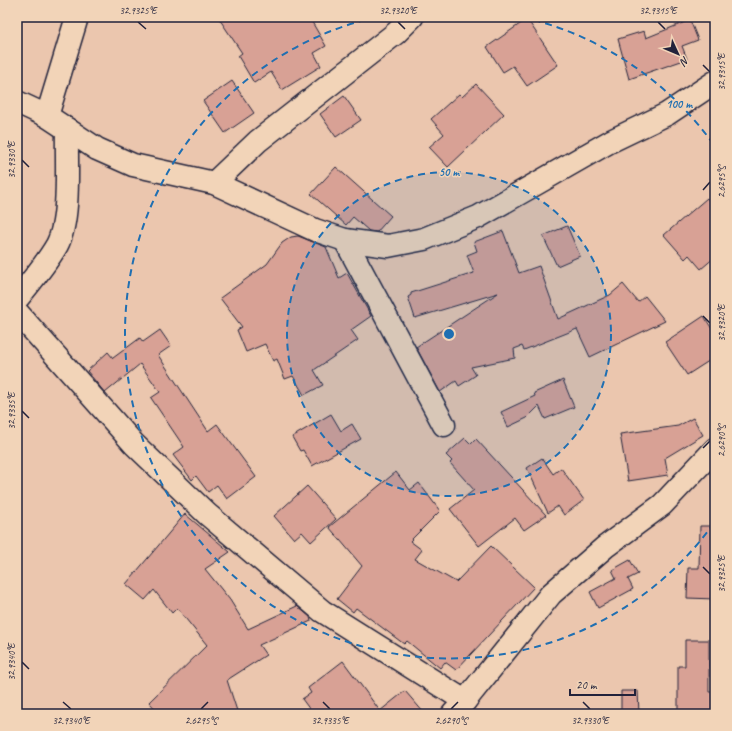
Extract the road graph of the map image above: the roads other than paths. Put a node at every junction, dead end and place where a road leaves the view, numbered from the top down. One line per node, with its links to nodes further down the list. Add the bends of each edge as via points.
1 (77, 17): 5 (street)
2 (412, 17): 7 (street, via 396,33 258,141)
3 (715, 82): 8 (street, via 667,114 611,141 478,217 424,239 388,246)
4 (17, 102): 5 (street)
5 (47, 116): 6 (street)
6 (67, 129): 7 (street, via 97,149 133,165); 9 (street, via 67,208 58,244)
7 (214, 183): 8 (street, via 280,215)
8 (345, 240): 11 (street)
9 (17, 299)
10 (17, 312): 13 (street, via 134,444 207,514 322,611)
11 (444, 425)
12 (715, 449): 13 (street, via 662,505 605,547 551,594)
13 (459, 708)

